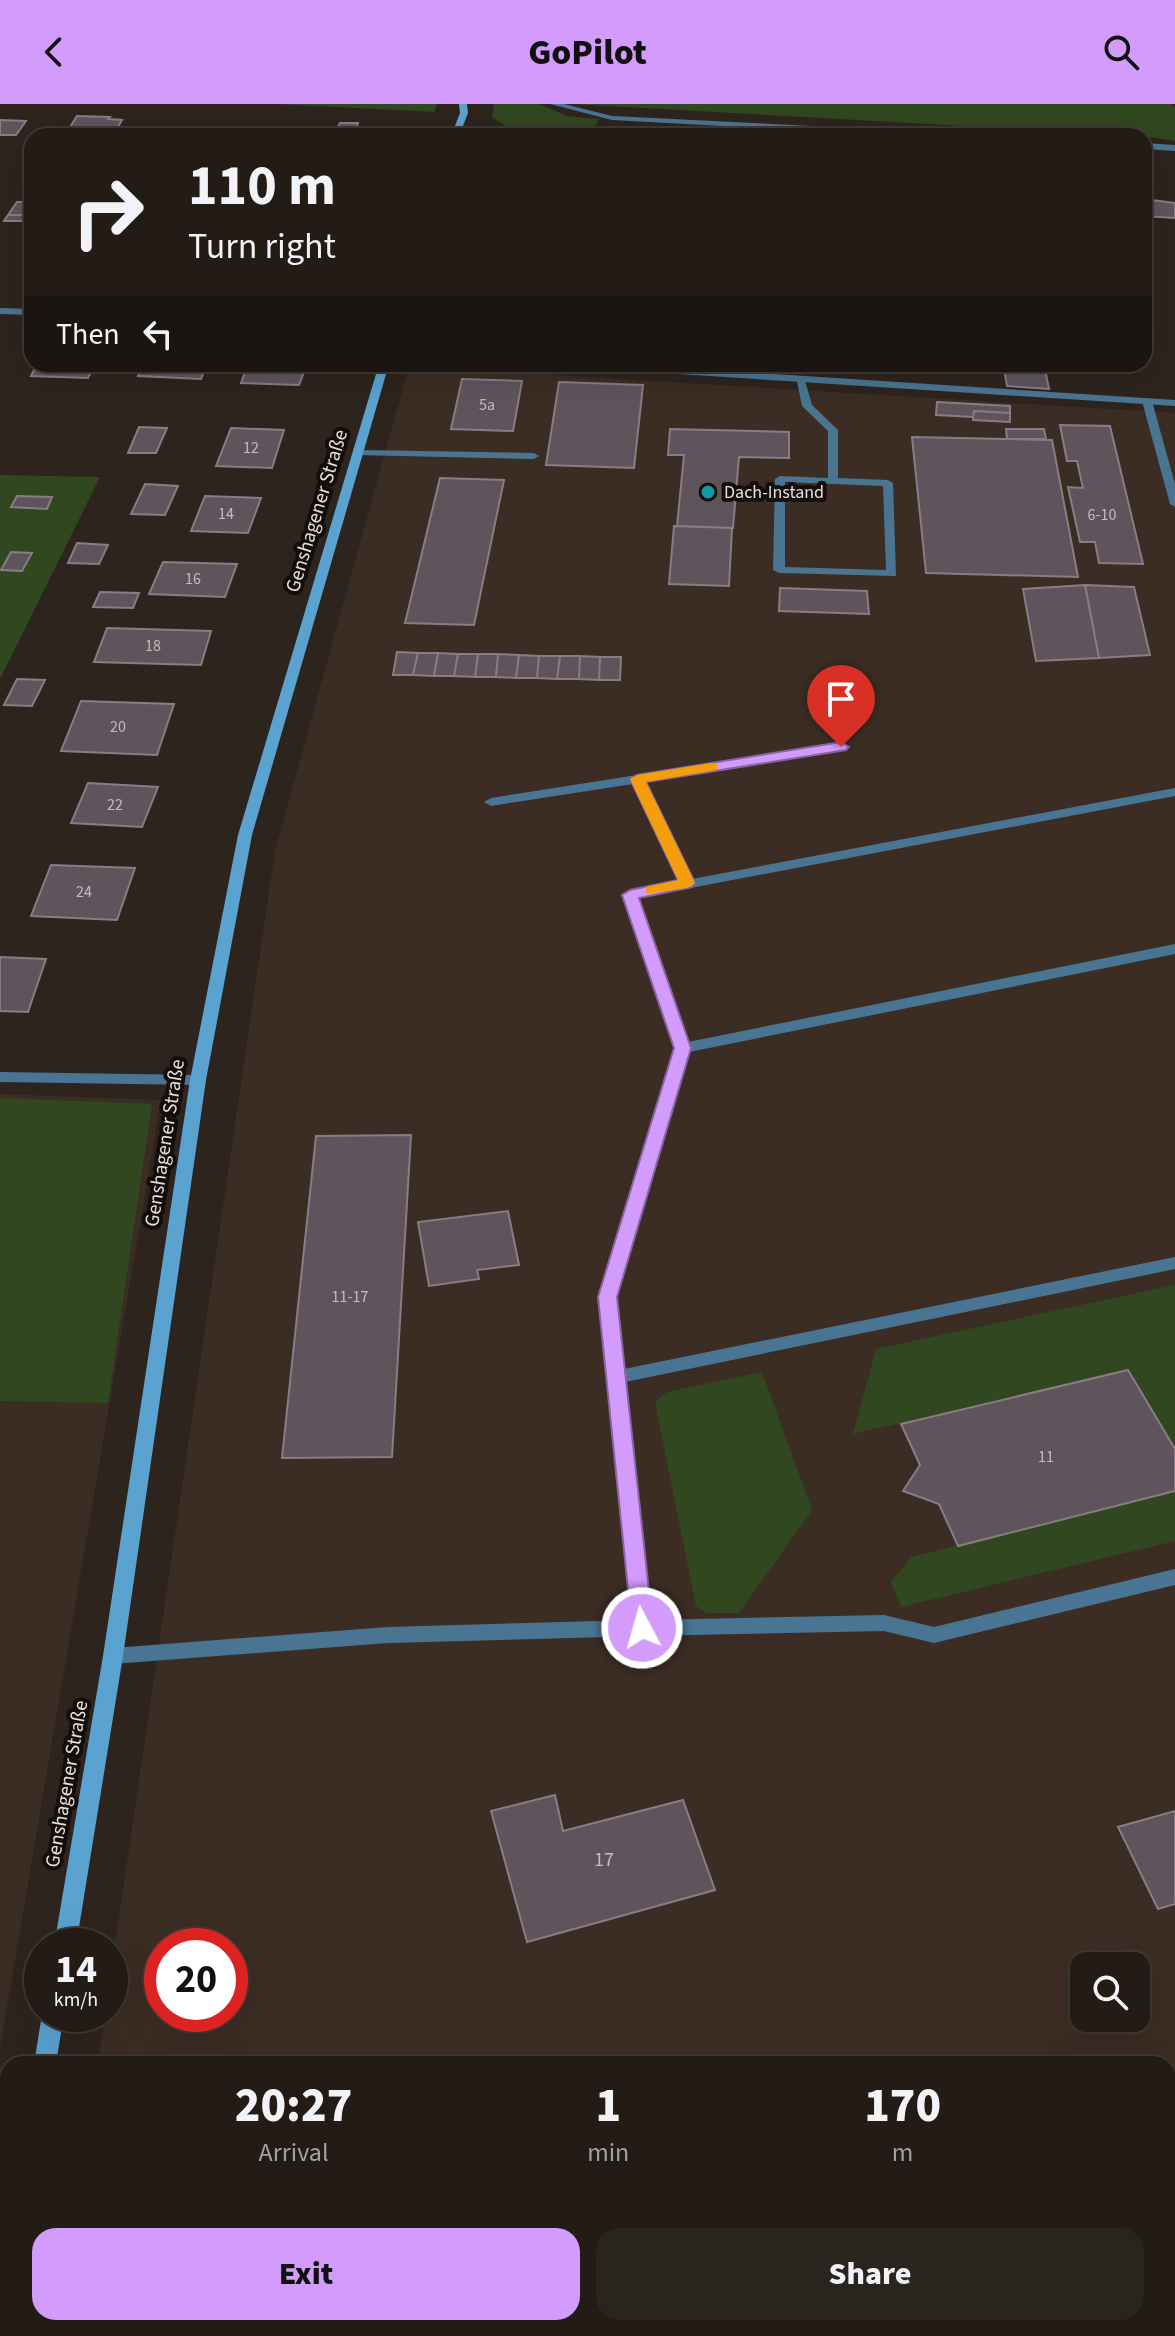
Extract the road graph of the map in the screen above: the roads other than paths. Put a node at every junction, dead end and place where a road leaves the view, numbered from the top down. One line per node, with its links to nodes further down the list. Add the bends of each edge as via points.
1 (463, 104): 3 (main road)
2 (554, 104): 4 (street, via 612,118)
3 (458, 128)
4 (801, 128)
5 (1152, 147): 6 (street)
6 (1175, 148)
7 (0, 311): 8 (street)
8 (24, 312)
9 (382, 372): 14 (main road, Genshagener Straße)
10 (693, 372): 11 (street)
11 (800, 379): 12 (street); 16 (street, via 807,406 833,430)
12 (1147, 401): 13 (street); 17 (street)
13 (1175, 403)
14 (360, 453): 15 (street); 26 (main road, Genshagener Straße, via 245,835)
15 (534, 456)
16 (833, 481): 16 (street, via 888,483 892,574 779,570 780,479)
17 (1175, 504)
18 (841, 747): 19 (street)
19 (637, 779): 21 (street); 22 (street)
20 (1175, 792): 22 (street)
21 (491, 802)
22 (687, 883): 24 (street, via 630,895)
23 (1175, 949): 24 (street)
24 (683, 1048): 28 (street, via 608,1297)
25 (0, 1077): 26 (street)
26 (198, 1080): 31 (main road, Genshagener Straße)
27 (1175, 1263): 28 (street)
28 (618, 1377): 30 (street)
29 (1175, 1577): 30 (street, via 934,1635 884,1623)
30 (642, 1628): 31 (street, via 388,1635)
31 (113, 1656): 32 (main road, Genshagener Straße)
32 (68, 1928)
33 (50, 2032): 34 (main road)
34 (46, 2056)

